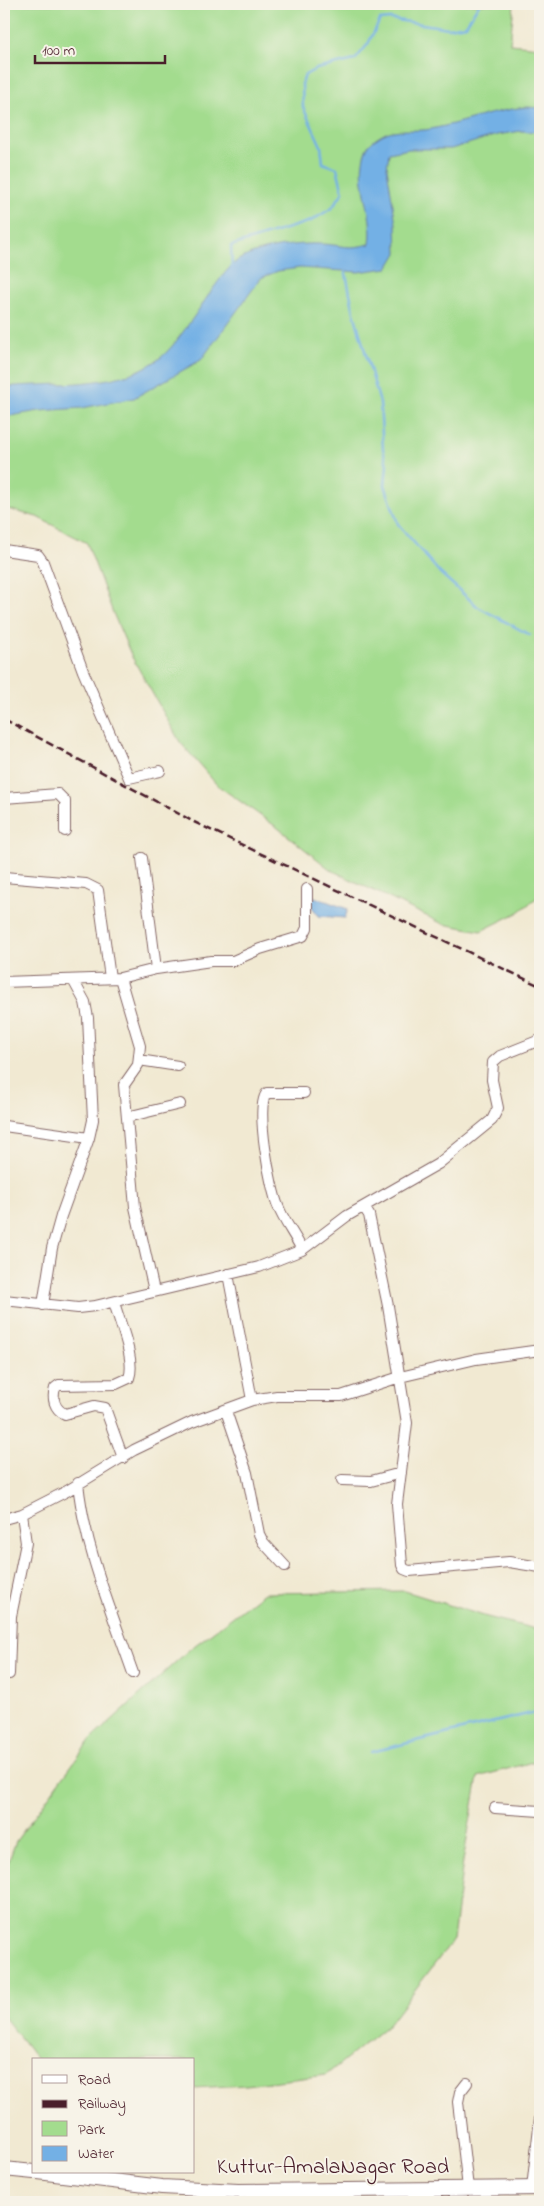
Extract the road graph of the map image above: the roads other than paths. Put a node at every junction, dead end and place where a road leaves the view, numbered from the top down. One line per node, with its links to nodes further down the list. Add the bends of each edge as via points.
1 (4, 550): 2 (street, via 38,555 44,562 83,671 129,778)
2 (160, 771)
3 (4, 798): 4 (street, via 58,794 65,801)
4 (65, 831)
5 (142, 858): 8 (street)
6 (4, 877): 9 (street, via 86,884 98,890)
7 (308, 889): 8 (street, via 307,928 303,936 233,961)
8 (156, 969): 9 (street)
9 (115, 978): 10 (street); 13 (street, via 140,1046)
10 (74, 980): 11 (street); 19 (street, via 85,1002 90,1038 92,1120)
11 (4, 982)
12 (540, 1040): 20 (street, via 500,1056 494,1062 492,1080 498,1108 492,1120 438,1164)
13 (139, 1060): 14 (street); 17 (street, via 124,1086)
14 (178, 1066)
15 (304, 1093): 21 (street, via 267,1093 262,1101 264,1142 272,1187 284,1221)
16 (180, 1104): 17 (street)
17 (127, 1117): 23 (street, via 135,1206)
18 (4, 1126): 19 (street)
19 (89, 1138): 26 (street, via 52,1248)
20 (364, 1207): 21 (street); 28 (street, via 369,1215)
21 (302, 1250): 22 (street, via 259,1267)
22 (228, 1274): 23 (street); 29 (street)
23 (154, 1291): 25 (street)
24 (4, 1300): 26 (street)
25 (114, 1302): 26 (street, via 78,1308); 31 (street, via 130,1357 129,1378 116,1384 59,1385 55,1388 54,1400 56,1408 64,1414 94,1406 105,1408)
26 (43, 1305)
27 (540, 1350): 28 (street, via 476,1359)
28 (400, 1377): 29 (street, via 341,1396 277,1396); 32 (street, via 407,1431)
29 (252, 1400): 30 (street)
30 (226, 1411): 31 (street, via 192,1422); 37 (street, via 249,1482 259,1534)
31 (123, 1458): 34 (street)
32 (400, 1473): 33 (street, via 371,1481); 38 (street, via 397,1504 400,1557 404,1569 509,1562)
33 (342, 1480)
34 (78, 1483): 35 (street); 39 (street, via 87,1536)
35 (22, 1514): 36 (street); 40 (street, via 26,1543 11,1616)
36 (4, 1520)
37 (285, 1566)
38 (540, 1567)
39 (133, 1672)
40 (9, 1674)
41 (495, 1808): 42 (street)
42 (540, 1811)
43 (467, 2083): 48 (street, via 458,2102)
44 (540, 2118): 49 (street)
45 (4, 2169): 46 (main road)
46 (32, 2172)
47 (55, 2174): 48 (main road, Kuttur-AmalaNagar Road, via 162,2187 238,2191)
48 (468, 2188): 49 (main road, Kuttur-AmalaNagar Road)
49 (536, 2188)

